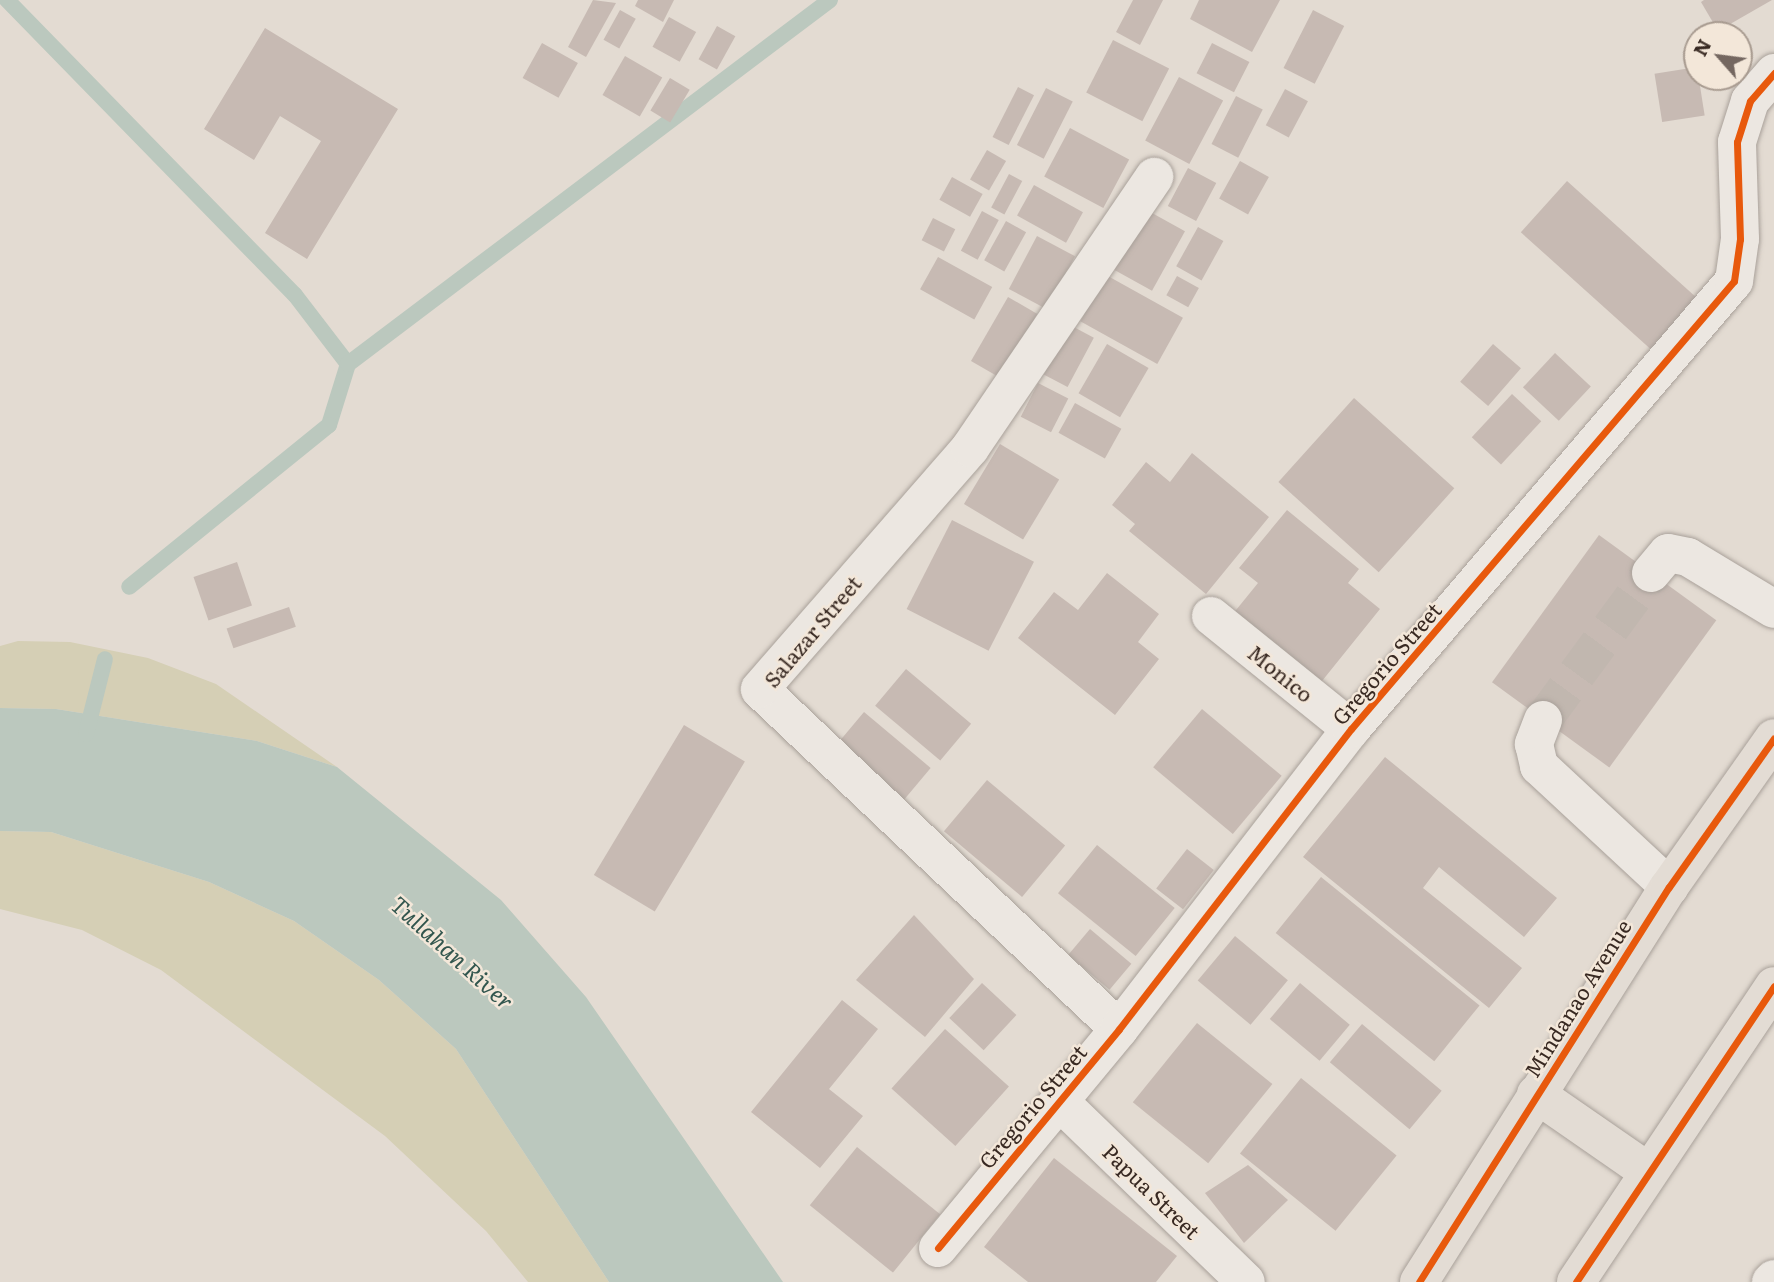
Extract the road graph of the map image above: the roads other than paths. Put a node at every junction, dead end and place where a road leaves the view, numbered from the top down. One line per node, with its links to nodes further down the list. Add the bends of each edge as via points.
1 (1774, 73): 7 (street, Gregorio Street, via 1750,101 1737,142 1740,239 1734,281)
2 (1154, 177): 11 (street, Salazar Street, via 970,447 760,689)
3 (1651, 573): 4 (street, via 1668,553 1688,557)
4 (1774, 609)
5 (1211, 616): 7 (street, Monico)
6 (1543, 720): 9 (street, via 1534,744 1539,766)
7 (1351, 729): 11 (street, Gregorio Street)
8 (1774, 738): 9 (main road, Mindanao Avenue)
9 (1669, 887): 12 (main road, Mindanao Avenue)
10 (1774, 986): 14 (main road)
11 (1119, 1029): 13 (street, Gregorio Street)
12 (1536, 1094): 14 (main road); 17 (main road, Mindanao Avenue)
13 (1059, 1101): 15 (street, Gregorio Street); 16 (street, Papua Street)
14 (1647, 1171): 18 (main road)
15 (938, 1248)
16 (1245, 1282)
17 (1419, 1282)
18 (1576, 1282)

